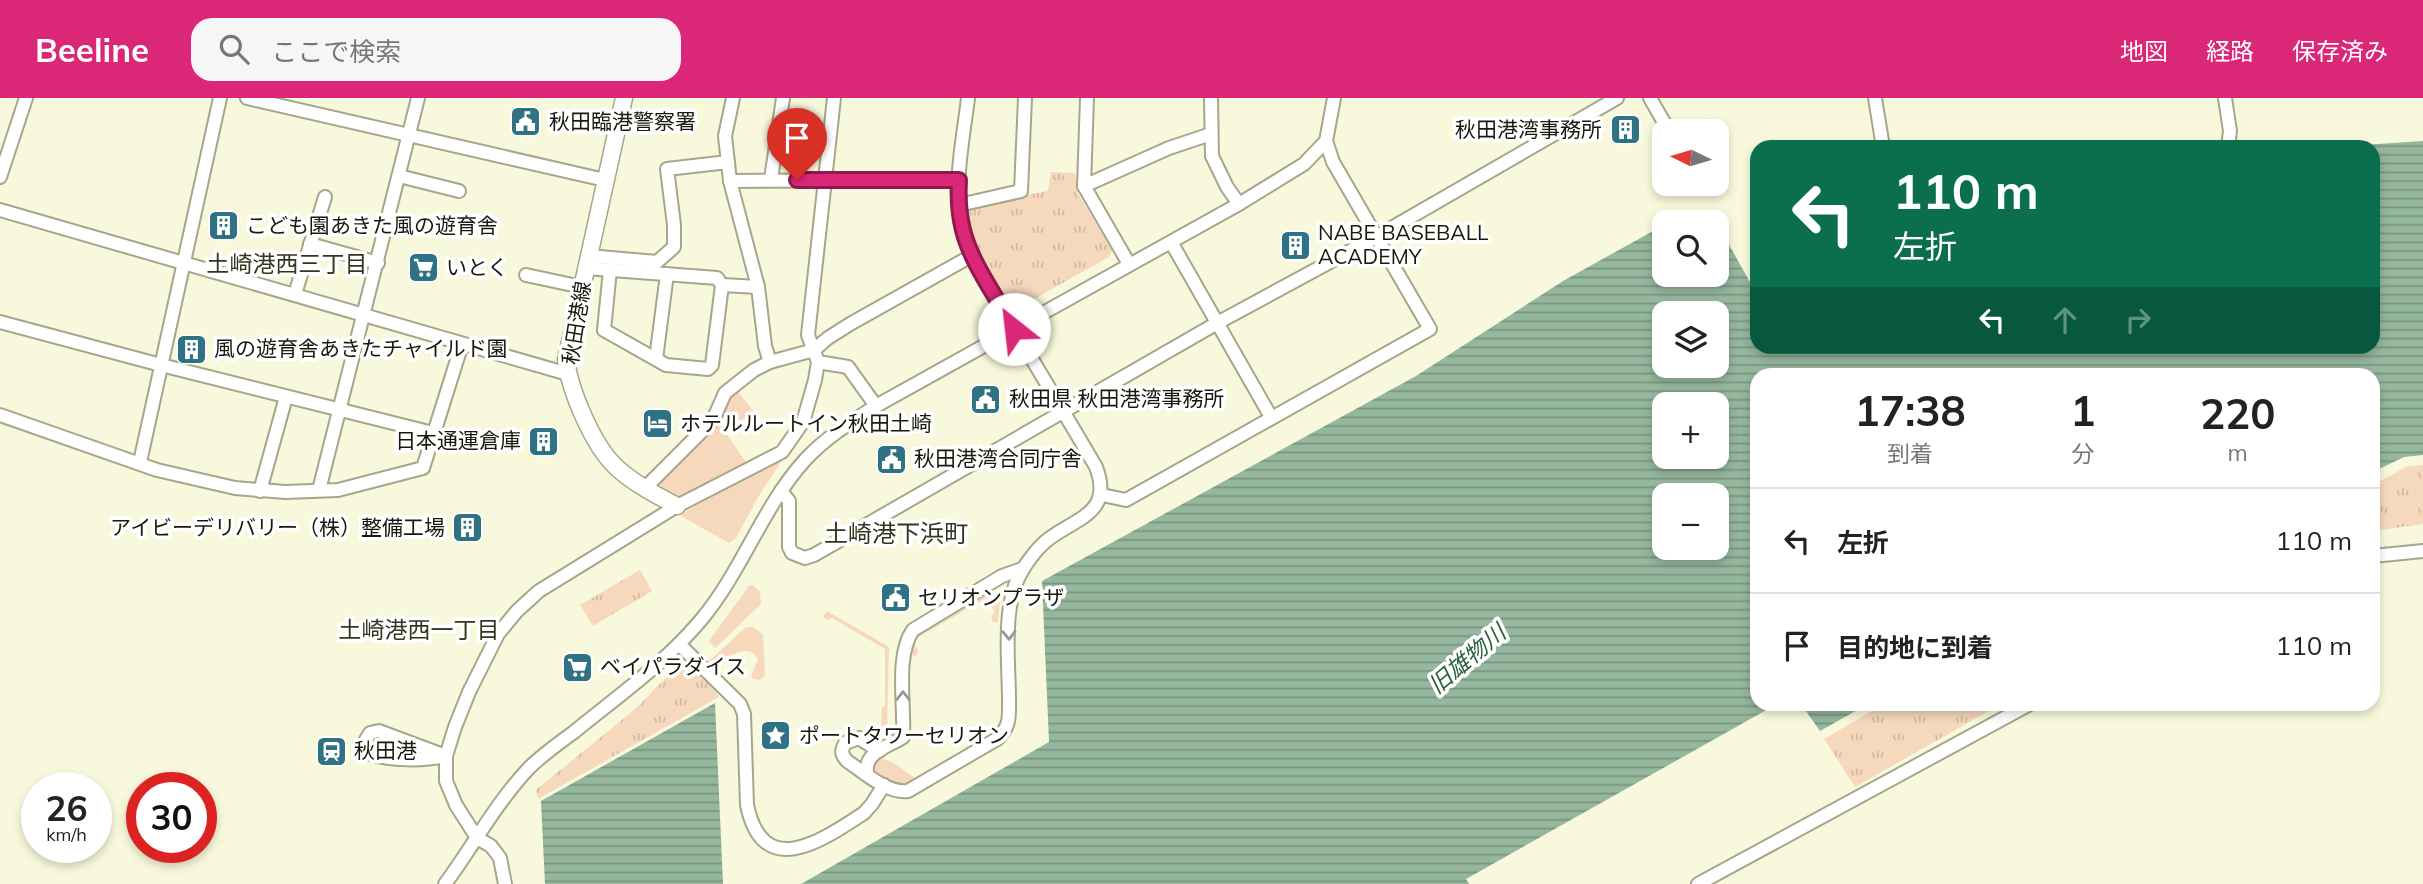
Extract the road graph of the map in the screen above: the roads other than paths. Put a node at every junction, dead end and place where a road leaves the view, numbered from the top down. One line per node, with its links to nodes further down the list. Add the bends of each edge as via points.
1 (26, 98): 26 (street)
2 (219, 98): 43 (street)
3 (247, 98): 20 (street)
4 (418, 98): 20 (street)
5 (624, 98): 28 (main road, 秋田港線)
6 (733, 98): 24 (street, via 725,136)
7 (783, 98): 27 (street)
8 (834, 98): 29 (street)
9 (968, 98): 30 (street)
10 (1025, 98): 36 (street, via 1021,191)
11 (1087, 98): 32 (street)
12 (1212, 98): 19 (street)
13 (1334, 98): 23 (street)
14 (1617, 98): 38 (street)
15 (1650, 98): 18 (street)
16 (1875, 98): 21 (street)
17 (2225, 98): 22 (street)
18 (1662, 119)
19 (1211, 134): 32 (street); 35 (street, via 1212,156)
20 (408, 136): 25 (street); 28 (street)
21 (1882, 140)
22 (2229, 140)
23 (1326, 141): 35 (street, via 1304,164); 38 (street)
24 (728, 162): 31 (street); 42 (street, via 667,169 674,247 657,262)
25 (399, 176): 33 (street); 44 (street)
26 (0, 177)
27 (771, 179): 29 (street); 31 (street)
28 (605, 180): 42 (main road, 秋田港線)
29 (823, 180): 30 (street); 58 (street, via 808,335)
30 (959, 180): 36 (street)
31 (730, 181): 51 (street)
32 (1084, 186): 45 (street)
33 (459, 191)
34 (325, 197): 40 (street)
35 (1239, 204): 39 (street)
36 (959, 205): 41 (street)
37 (0, 210): 43 (street)
38 (1376, 237): 55 (street); 68 (street, via 1430,329)
39 (1171, 242): 45 (street); 55 (street)
40 (310, 244): 44 (street); 52 (street)
41 (973, 255): 56 (street); 58 (street, via 849,324 828,338)
42 (587, 262): 46 (street); 50 (main road, 秋田港線)
43 (185, 263): 52 (street); 61 (street)
44 (378, 263): 53 (street)
45 (1129, 264): 56 (street)
46 (610, 270): 47 (street); 59 (street, via 604,330)
47 (667, 274): 49 (street, via 717,278); 59 (street)
48 (526, 275): 50 (street)
49 (722, 285): 51 (street); 59 (street, via 712,365 708,369 666,365)
50 (582, 287): 62 (main road, 秋田港線, via 566,360)
51 (758, 288): 60 (street)
52 (295, 294): 53 (street)
53 (365, 315): 57 (street); 65 (street)
54 (0, 322): 61 (street)
55 (1219, 322): 66 (street); 68 (street)
56 (1014, 329): 64 (street); 66 (street)
57 (461, 344): 62 (street); 69 (street)
58 (816, 356): 60 (street); 64 (street, via 848,367); 76 (street, via 803,422 782,452)
59 (656, 359)
60 (770, 362): 71 (street, via 725,393 712,420)
61 (161, 365): 63 (street); 70 (street)
62 (568, 374): 71 (main road, 秋田港線, via 605,451 615,466)
63 (286, 397): 65 (street); 73 (street)
64 (876, 406): 74 (street, via 821,444)
65 (340, 410): 69 (street); 72 (street)
66 (1064, 411): 74 (street, via 804,558 789,547 789,500); 75 (street, via 1096,467)
67 (0, 415): 70 (street)
68 (1271, 417): 75 (street, via 1126,500)
69 (433, 433): 72 (street, via 424,468 338,490)
70 (140, 462): 73 (street, via 208,484)
71 (644, 489): 76 (main road, 秋田港線)
72 (319, 490): 73 (street)
73 (260, 491)
74 (781, 491): 80 (street, via 733,575)
75 (1102, 495): 79 (street, via 1092,511 1048,539)
76 (677, 506): 83 (street, via 539,591 517,611 498,634 469,692)
77 (2423, 551): 78 (street)
78 (2380, 555)
79 (1022, 569): 82 (street, one-way to 79, via 903,737 904,652 913,630 1002,576); 85 (street, one-way to 85, via 1008,608 1009,723 1005,732 908,791)
80 (679, 644): 85 (street, via 740,704 750,819 770,844 803,849 864,813); 86 (street, via 643,679 530,767)
81 (2017, 711): 89 (street)
82 (879, 751): 84 (street, via 867,761); 84 (street, via 859,738 845,743 842,756)
83 (446, 756): 83 (street, via 376,756 367,753 364,743 370,733 379,732); 86 (street, via 446,781)
84 (867, 773): 85 (street)
85 (884, 785)
86 (477, 838): 87 (street); 88 (street, via 500,858)
87 (445, 884)
88 (505, 884)
89 (1699, 884)

